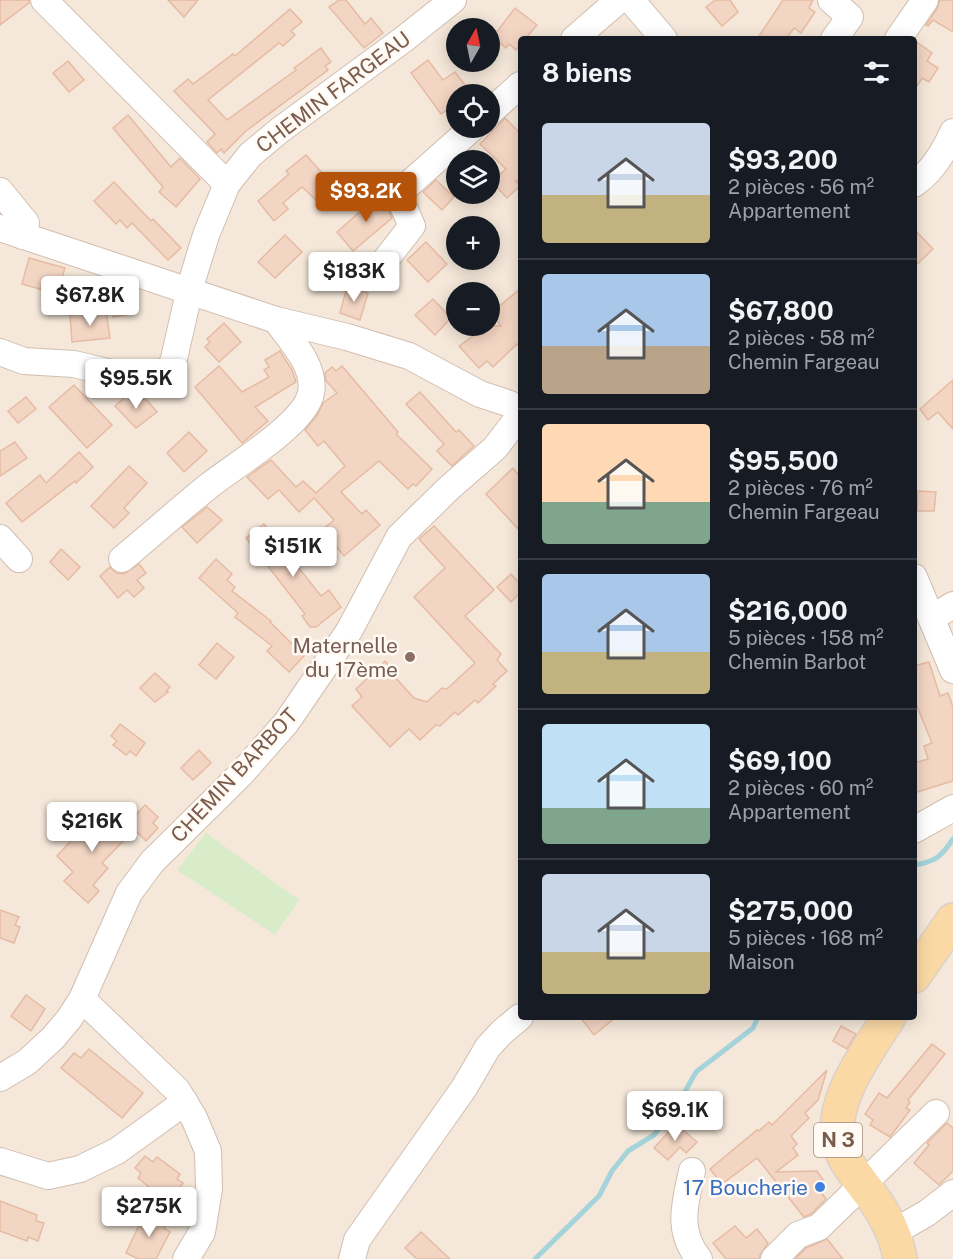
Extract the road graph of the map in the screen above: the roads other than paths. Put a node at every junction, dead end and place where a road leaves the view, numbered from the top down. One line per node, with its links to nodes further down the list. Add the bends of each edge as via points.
1 (44, 0): 15 (street)
2 (453, 0): 15 (street, CHEMIN FARGEAU, via 279,130 250,155)
3 (831, 0): 8 (street, via 850,17)
4 (925, 0): 9 (street)
5 (634, 2): 6 (street); 7 (street)
6 (579, 36)
7 (662, 36)
8 (836, 36)
9 (900, 36)
10 (518, 87): 11 (street)
11 (500, 103)
12 (953, 132): 14 (street, via 932,167)
13 (461, 138): 18 (street, via 399,193 412,226)
14 (917, 181)
15 (227, 184): 19 (street, CHEMIN FARGEAU, via 206,235)
16 (0, 191): 17 (street, via 26,223)
17 (12, 232): 19 (street)
18 (387, 258)
19 (190, 292): 20 (street); 21 (street, CHEMIN FARGEAU, via 173,363 157,376 128,377 74,363 24,361)
20 (276, 320): 22 (street, via 409,356 480,394); 25 (street, via 307,363 311,393 307,403 283,430)
21 (0, 352)
22 (517, 408): 34 (street, CHEMIN BARBOT, via 495,448 399,537 349,631 286,723 152,862 129,893)
23 (0, 538): 24 (street)
24 (19, 558)
25 (122, 559)
26 (917, 584): 28 (street)
27 (953, 605): 28 (street)
28 (932, 618): 29 (street)
29 (953, 670)
30 (953, 808): 31 (street)
31 (917, 828)
32 (953, 920): 33 (main road)
33 (917, 972)
34 (82, 999): 37 (street, CHEMIN BARBOT, via 53,1038 27,1062); 38 (street)
35 (518, 1019): 46 (street, via 488,1047 464,1088 357,1240)
36 (887, 1020): 42 (main road, N 3, via 845,1093 836,1124 839,1144)
37 (0, 1078)
38 (185, 1102): 40 (street, via 117,1150 81,1169 48,1176); 45 (street, via 208,1151 209,1189 202,1232)
39 (936, 1113): 42 (street)
40 (0, 1161)
41 (692, 1171): 47 (street, via 683,1216 686,1237)
42 (863, 1185): 44 (main road, N 3); 48 (street, via 819,1227 798,1235)
43 (953, 1193): 44 (street, via 927,1213)
44 (897, 1246)
45 (186, 1259)
46 (352, 1259)
47 (699, 1259)
48 (774, 1259)

